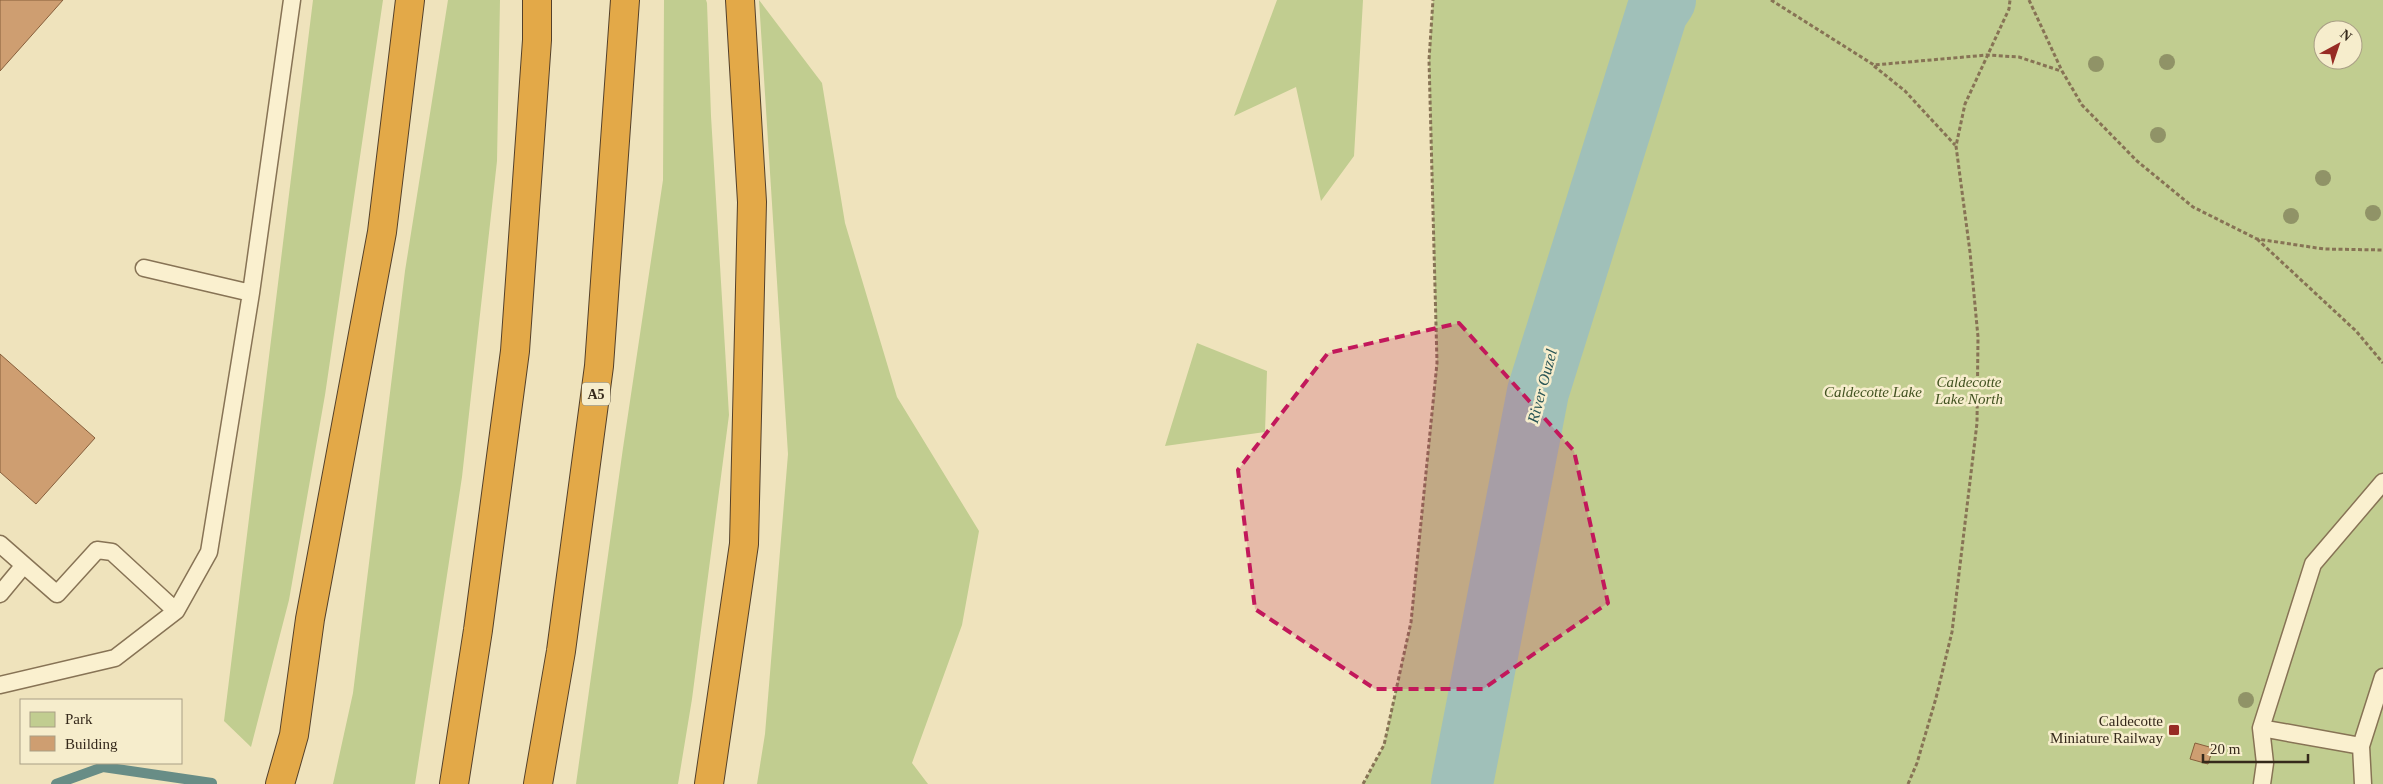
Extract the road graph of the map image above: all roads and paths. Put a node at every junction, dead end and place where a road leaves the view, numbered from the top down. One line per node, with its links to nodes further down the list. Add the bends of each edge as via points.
1 (292, 0): 17 (lane)
2 (410, 0): 28 (highway, via 382,232 310,619 294,735)
3 (537, 0): 29 (highway, via 537,40 515,351)
4 (625, 0): 30 (highway, A5, via 600,366 561,651)
5 (740, 0): 31 (highway, via 752,202 744,544)
6 (1433, 0): 32 (path, via 1429,60 1438,363 1411,622 1384,745)
7 (1771, 0): 11 (path)
8 (2010, 0): 10 (path)
9 (2029, 0): 12 (path)
10 (1987, 55): 11 (path); 12 (path, via 2019,57); 13 (path, via 1966,104)
11 (1874, 65): 13 (path, via 1905,91)
12 (2062, 71): 14 (path, via 2082,105 2137,161 2193,207)
13 (1956, 146): 33 (path, via 1978,337 1977,423 1952,632 1918,763)
14 (2256, 239): 15 (path, via 2324,249); 18 (path, via 2356,332)
15 (2383, 250)
16 (144, 268): 17 (lane)
17 (252, 293): 23 (lane, via 209,552)
18 (2383, 363)
19 (2383, 482): 26 (lane, via 2313,564)
20 (0, 544): 21 (lane)
21 (24, 565): 22 (lane); 23 (lane, via 57,594 97,550 112,552)
22 (0, 594)
23 (176, 611): 25 (lane, via 115,658)
24 (2383, 677): 27 (lane)
25 (0, 685)
26 (2261, 728): 27 (lane); 34 (lane, via 2265,763)
27 (2361, 746): 35 (lane)
28 (280, 784)
29 (454, 784)
30 (538, 784)
31 (709, 784)
32 (1364, 784)
33 (1908, 784)
34 (2262, 784)
35 (2363, 784)

